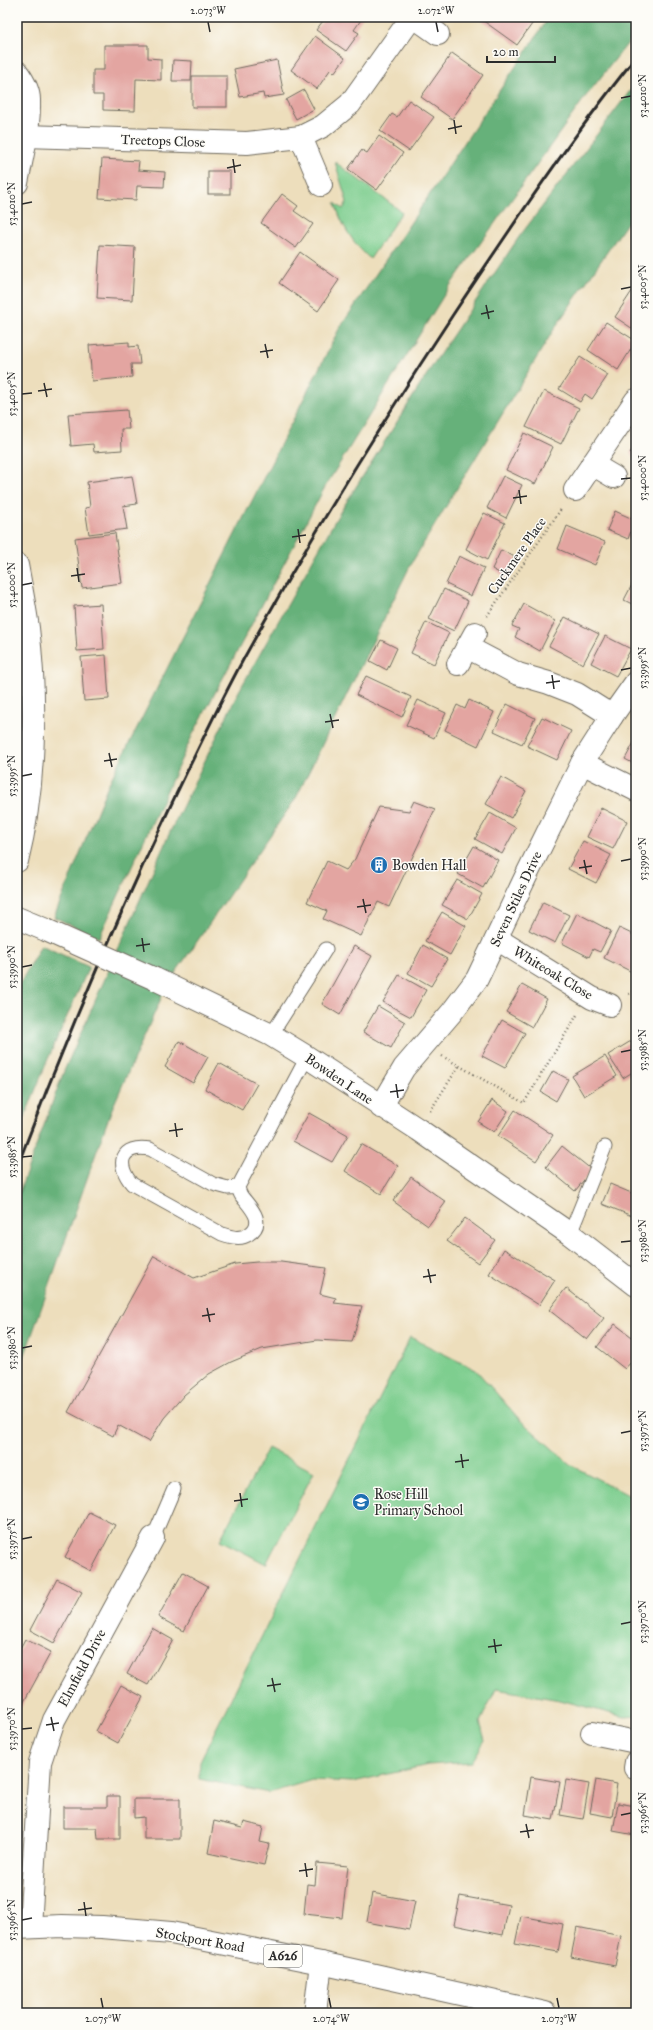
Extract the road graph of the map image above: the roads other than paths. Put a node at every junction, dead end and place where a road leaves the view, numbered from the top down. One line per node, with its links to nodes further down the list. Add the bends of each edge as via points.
1 (413, 17): 2 (street, Treetops Close); 6 (street, Treetops Close, via 350,104 322,126)
2 (438, 34)
3 (17, 72): 4 (street, via 24,82 29,99)
4 (23, 112): 5 (street)
5 (25, 136): 6 (street, Treetops Close, via 247,143); 7 (street)
6 (301, 137): 8 (street)
7 (17, 183)
8 (321, 185)
9 (636, 400): 10 (street)
10 (592, 464): 11 (street); 12 (street)
11 (614, 477)
12 (575, 490)
13 (17, 566): 19 (street, via 28,629 33,698 30,769 22,842)
14 (467, 648): 16 (street, via 518,674 549,682 577,694)
15 (636, 682): 16 (street, Seven Stiles Drive)
16 (612, 716): 17 (street, Seven Stiles Drive)
17 (582, 763): 18 (street); 21 (street, Seven Stiles Drive)
18 (636, 790)
19 (17, 861)
20 (17, 918): 24 (street, Bowden Lane, bridge)
21 (497, 939): 23 (street, Whiteoak Close); 26 (street, Seven Stiles Drive, via 477,979 404,1068)
22 (326, 949): 24 (lane)
23 (601, 1002)
24 (271, 1035): 25 (street, Bowden Lane)
25 (306, 1057): 26 (street, Bowden Lane); 28 (lane)
26 (381, 1107): 29 (street, Bowden Lane, via 419,1130)
27 (605, 1147): 29 (lane)
28 (240, 1184): 28 (lane, via 243,1198 255,1211 257,1220 254,1229 248,1235 232,1237 222,1234 132,1184 124,1175 123,1159 132,1148 150,1149 213,1184 228,1188)
29 (570, 1234): 30 (street, Bowden Lane)
30 (636, 1285)
31 (174, 1489): 32 (lane)
32 (153, 1538): 35 (street, Elmfield Drive, via 54,1720 40,1762)
33 (592, 1733): 34 (street)
34 (636, 1742)
35 (24, 1928): 36 (street, Stockport Road / A626, via 102,1927 171,1933)
36 (321, 1963): 37 (street); 38 (street, Stockport Road / A626)
37 (315, 2013)
38 (545, 2013)

